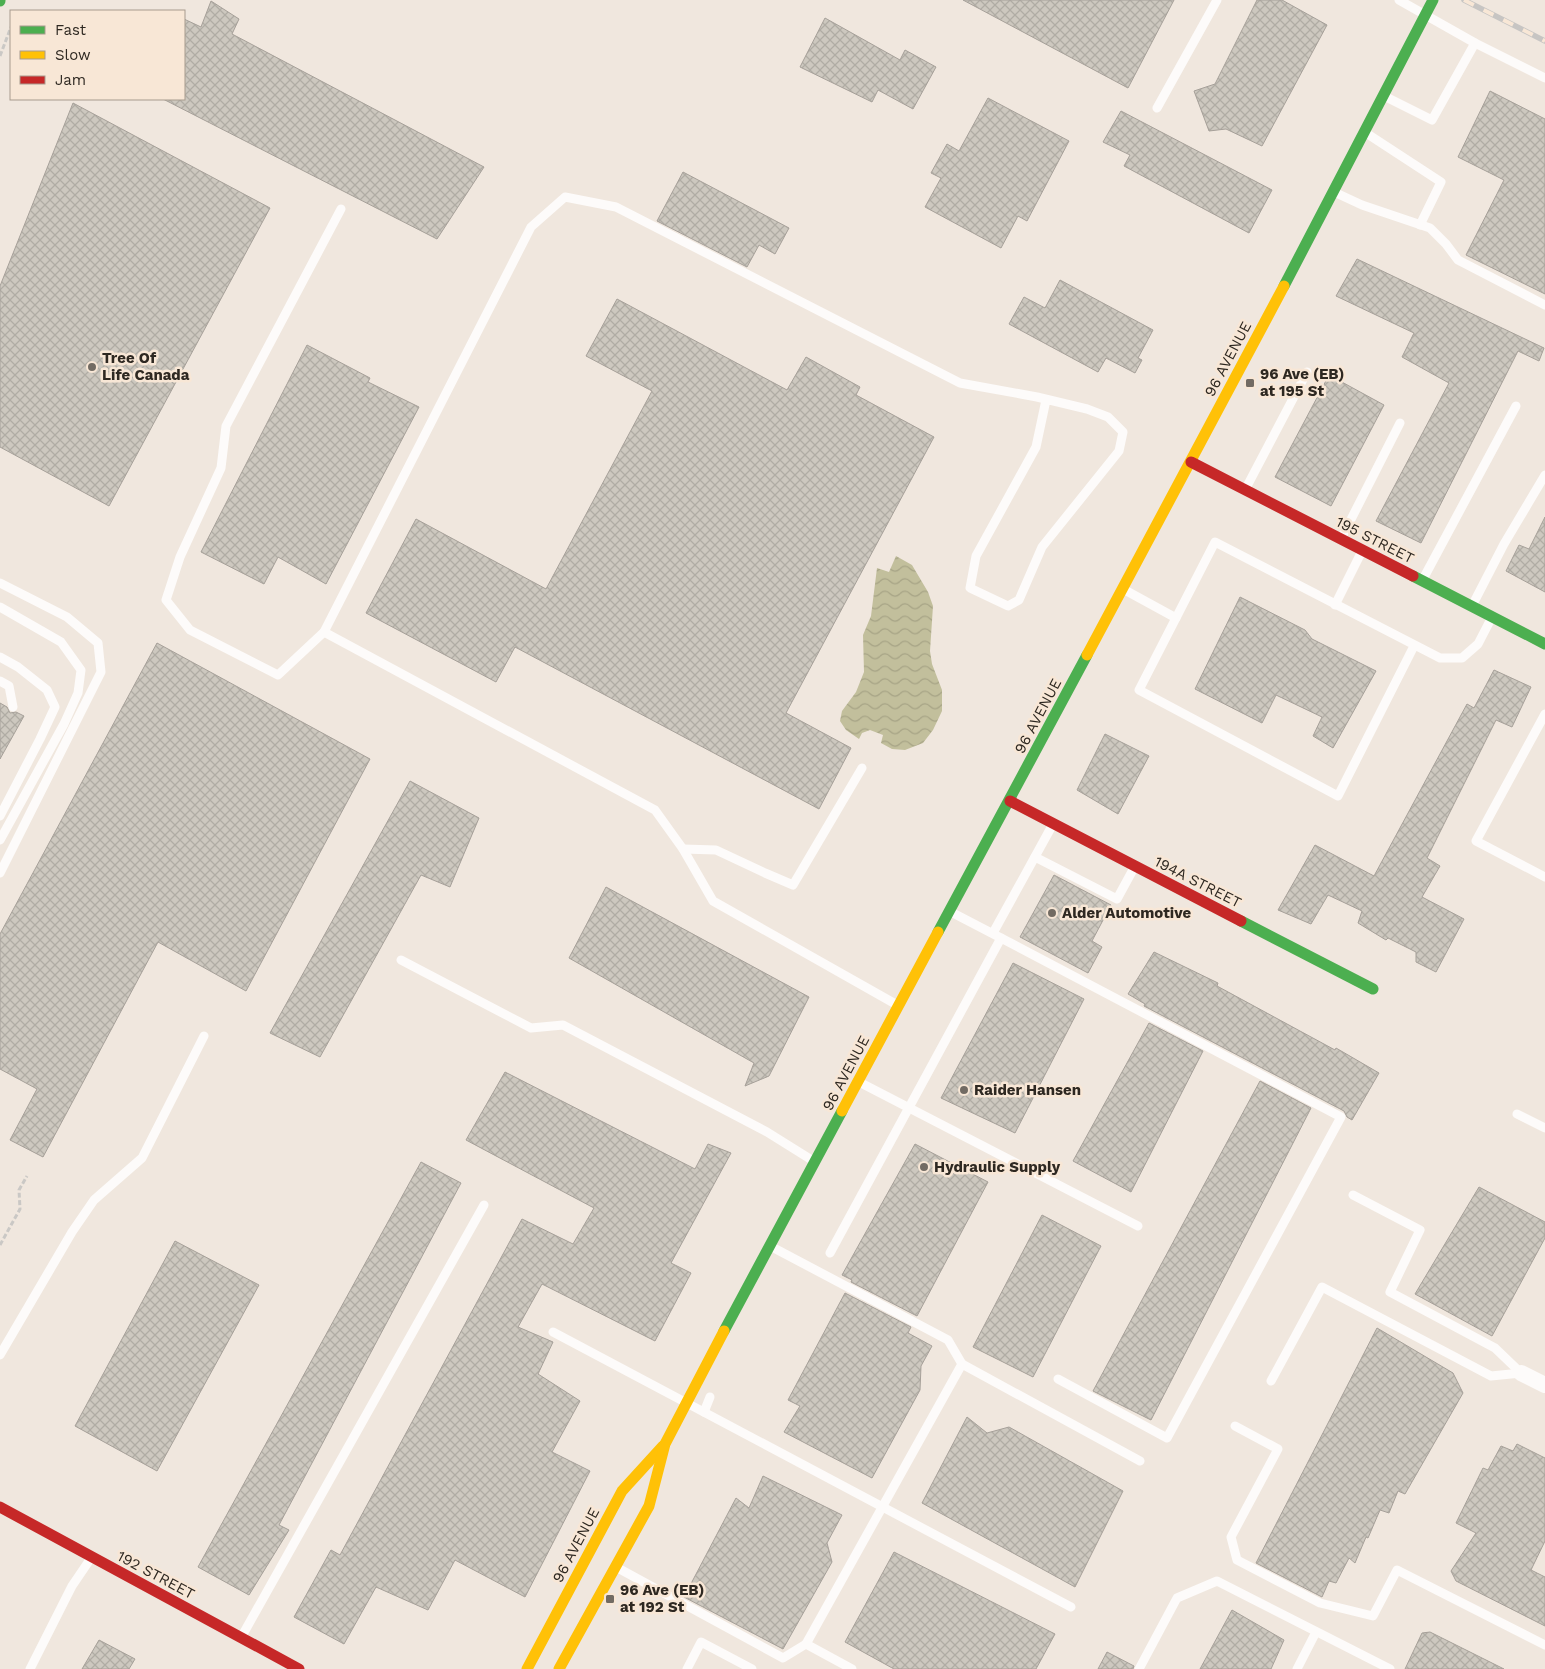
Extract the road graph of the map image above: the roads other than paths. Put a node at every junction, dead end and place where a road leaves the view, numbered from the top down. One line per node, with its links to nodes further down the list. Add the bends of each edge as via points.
1 (1217, 0): 8 (lane)
2 (1400, 0): 4 (lane)
3 (1433, 0): 4 (main road, 96 AVENUE)
4 (1426, 15): 5 (lane); 7 (main road, 96 AVENUE)
5 (1475, 43): 6 (lane); 7 (lane, via 1432,120)
6 (1545, 78)
7 (1384, 96): 9 (main road, 96 AVENUE)
8 (1157, 108)
9 (1365, 132): 10 (main road, 96 AVENUE); 12 (lane, via 1441,182)
10 (1333, 192): 12 (lane); 18 (main road, 96 AVENUE)
11 (341, 209): 31 (lane, via 226,426 221,468 180,557 166,600 190,630 278,675)
12 (1420, 225): 13 (lane, via 1430,228 1458,260)
13 (1545, 305)
14 (1307, 372): 20 (lane)
15 (1046, 400): 15 (lane, via 1108,417 1123,432 1119,452 1042,547 1019,600 1008,606 970,588 976,556 1036,447); 31 (lane, via 960,383 616,206 565,197 531,227)
16 (1516, 406): 23 (lane)
17 (1400, 423): 21 (lane)
18 (1191, 462): 20 (main road, 195 STREET); 25 (main road, 96 AVENUE)
19 (1545, 475): 27 (lane)
20 (1245, 490): 21 (main road, 195 STREET)
21 (1341, 539): 22 (main road, 195 STREET)
22 (1363, 550): 23 (main road, 195 STREET); 26 (lane)
23 (1422, 581): 27 (main road, 195 STREET)
24 (0, 583): 46 (lane, via 67,617 98,643 101,672)
25 (1123, 589): 30 (lane); 39 (main road, 96 AVENUE)
26 (1336, 605): 30 (lane, via 1215,542); 33 (lane)
27 (1472, 606): 29 (main road, 195 STREET)
28 (0, 607): 42 (lane, via 61,642 82,670 78,693 64,724)
29 (1492, 617): 32 (main road, 195 STREET); 33 (lane, via 1478,644 1462,658 1440,658)
30 (1176, 618): 33 (lane, via 1139,690 1338,796)
31 (324, 632): 43 (lane, via 655,810)
32 (1545, 644)
33 (1414, 646)
34 (0, 657): 40 (lane, via 47,690 55,707)
35 (0, 681): 36 (lane, via 9,686)
36 (14, 707)
37 (1545, 714): 47 (lane, via 1476,841)
38 (862, 768): 43 (lane, via 793,884 716,850)
39 (1010, 801): 41 (main road, 194A STREET); 48 (main road, 96 AVENUE)
40 (0, 816)
41 (1053, 824): 44 (lane); 45 (main road, 194A STREET)
42 (0, 840)
43 (683, 849): 53 (lane, via 712,902)
44 (1035, 857): 45 (lane, via 1117,899); 49 (lane)
45 (1135, 866): 52 (main road, 194A STREET)
46 (0, 873)
47 (1545, 877)
48 (950, 912): 49 (lane); 53 (main road, 96 AVENUE)
49 (993, 933): 50 (lane)
50 (1001, 938): 56 (lane); 69 (lane, via 1341,1118 1167,1438)
51 (400, 960): 59 (lane, via 531,1028 563,1025 767,1132)
52 (1373, 989)
53 (899, 1006): 55 (main road, 96 AVENUE)
54 (204, 1036): 66 (lane, via 142,1158 94,1200)
55 (858, 1082): 56 (lane); 59 (main road, 96 AVENUE)
56 (908, 1107): 62 (lane); 64 (lane)
57 (1517, 1114): 58 (lane)
58 (1545, 1128)
59 (815, 1162): 63 (main road, 96 AVENUE)
60 (1353, 1194): 68 (lane, via 1420,1230 1390,1292 1495,1348)
61 (484, 1205): 84 (lane)
62 (1138, 1226)
63 (769, 1246): 67 (lane, via 948,1340); 73 (main road, 96 AVENUE)
64 (830, 1253)
65 (553, 1332): 73 (lane)
66 (0, 1355)
67 (962, 1364): 77 (lane); 79 (lane)
68 (1521, 1373): 70 (lane, via 1490,1376 1322,1287); 71 (street)
69 (1058, 1379)
70 (1271, 1381)
71 (1545, 1385)
72 (710, 1396): 74 (lane)
73 (686, 1402): 74 (lane); 76 (main road, 96 AVENUE)
74 (704, 1412): 79 (lane)
75 (1235, 1426): 86 (lane, via 1278,1449 1231,1537 1237,1560 1320,1604 1373,1616 1397,1570)
76 (665, 1444): 81 (main road, 96 AVENUE, via 649,1506); 90 (main road, 96 AVENUE, via 622,1490)
77 (1140, 1461)
78 (0, 1507): 80 (main road, 192 STREET)
79 (883, 1507): 82 (lane); 85 (lane)
80 (91, 1557): 84 (main road, 192 STREET); 88 (lane, via 72,1586)
81 (616, 1566): 85 (lane, via 783,1658); 87 (main road, 96 AVENUE)
82 (1071, 1607)
83 (1316, 1632): 94 (lane, via 1217,1582 1177,1598); 95 (lane); 96 (lane)
84 (240, 1638): 89 (main road, 192 STREET)
85 (806, 1644): 93 (lane)
86 (1545, 1645)
87 (564, 1666)
88 (30, 1669)
89 (299, 1669)
90 (527, 1669)
91 (687, 1669): 92 (lane, via 701,1642)
92 (752, 1669)
93 (852, 1669)
94 (1139, 1669)
95 (1297, 1669)
96 (1390, 1669)

